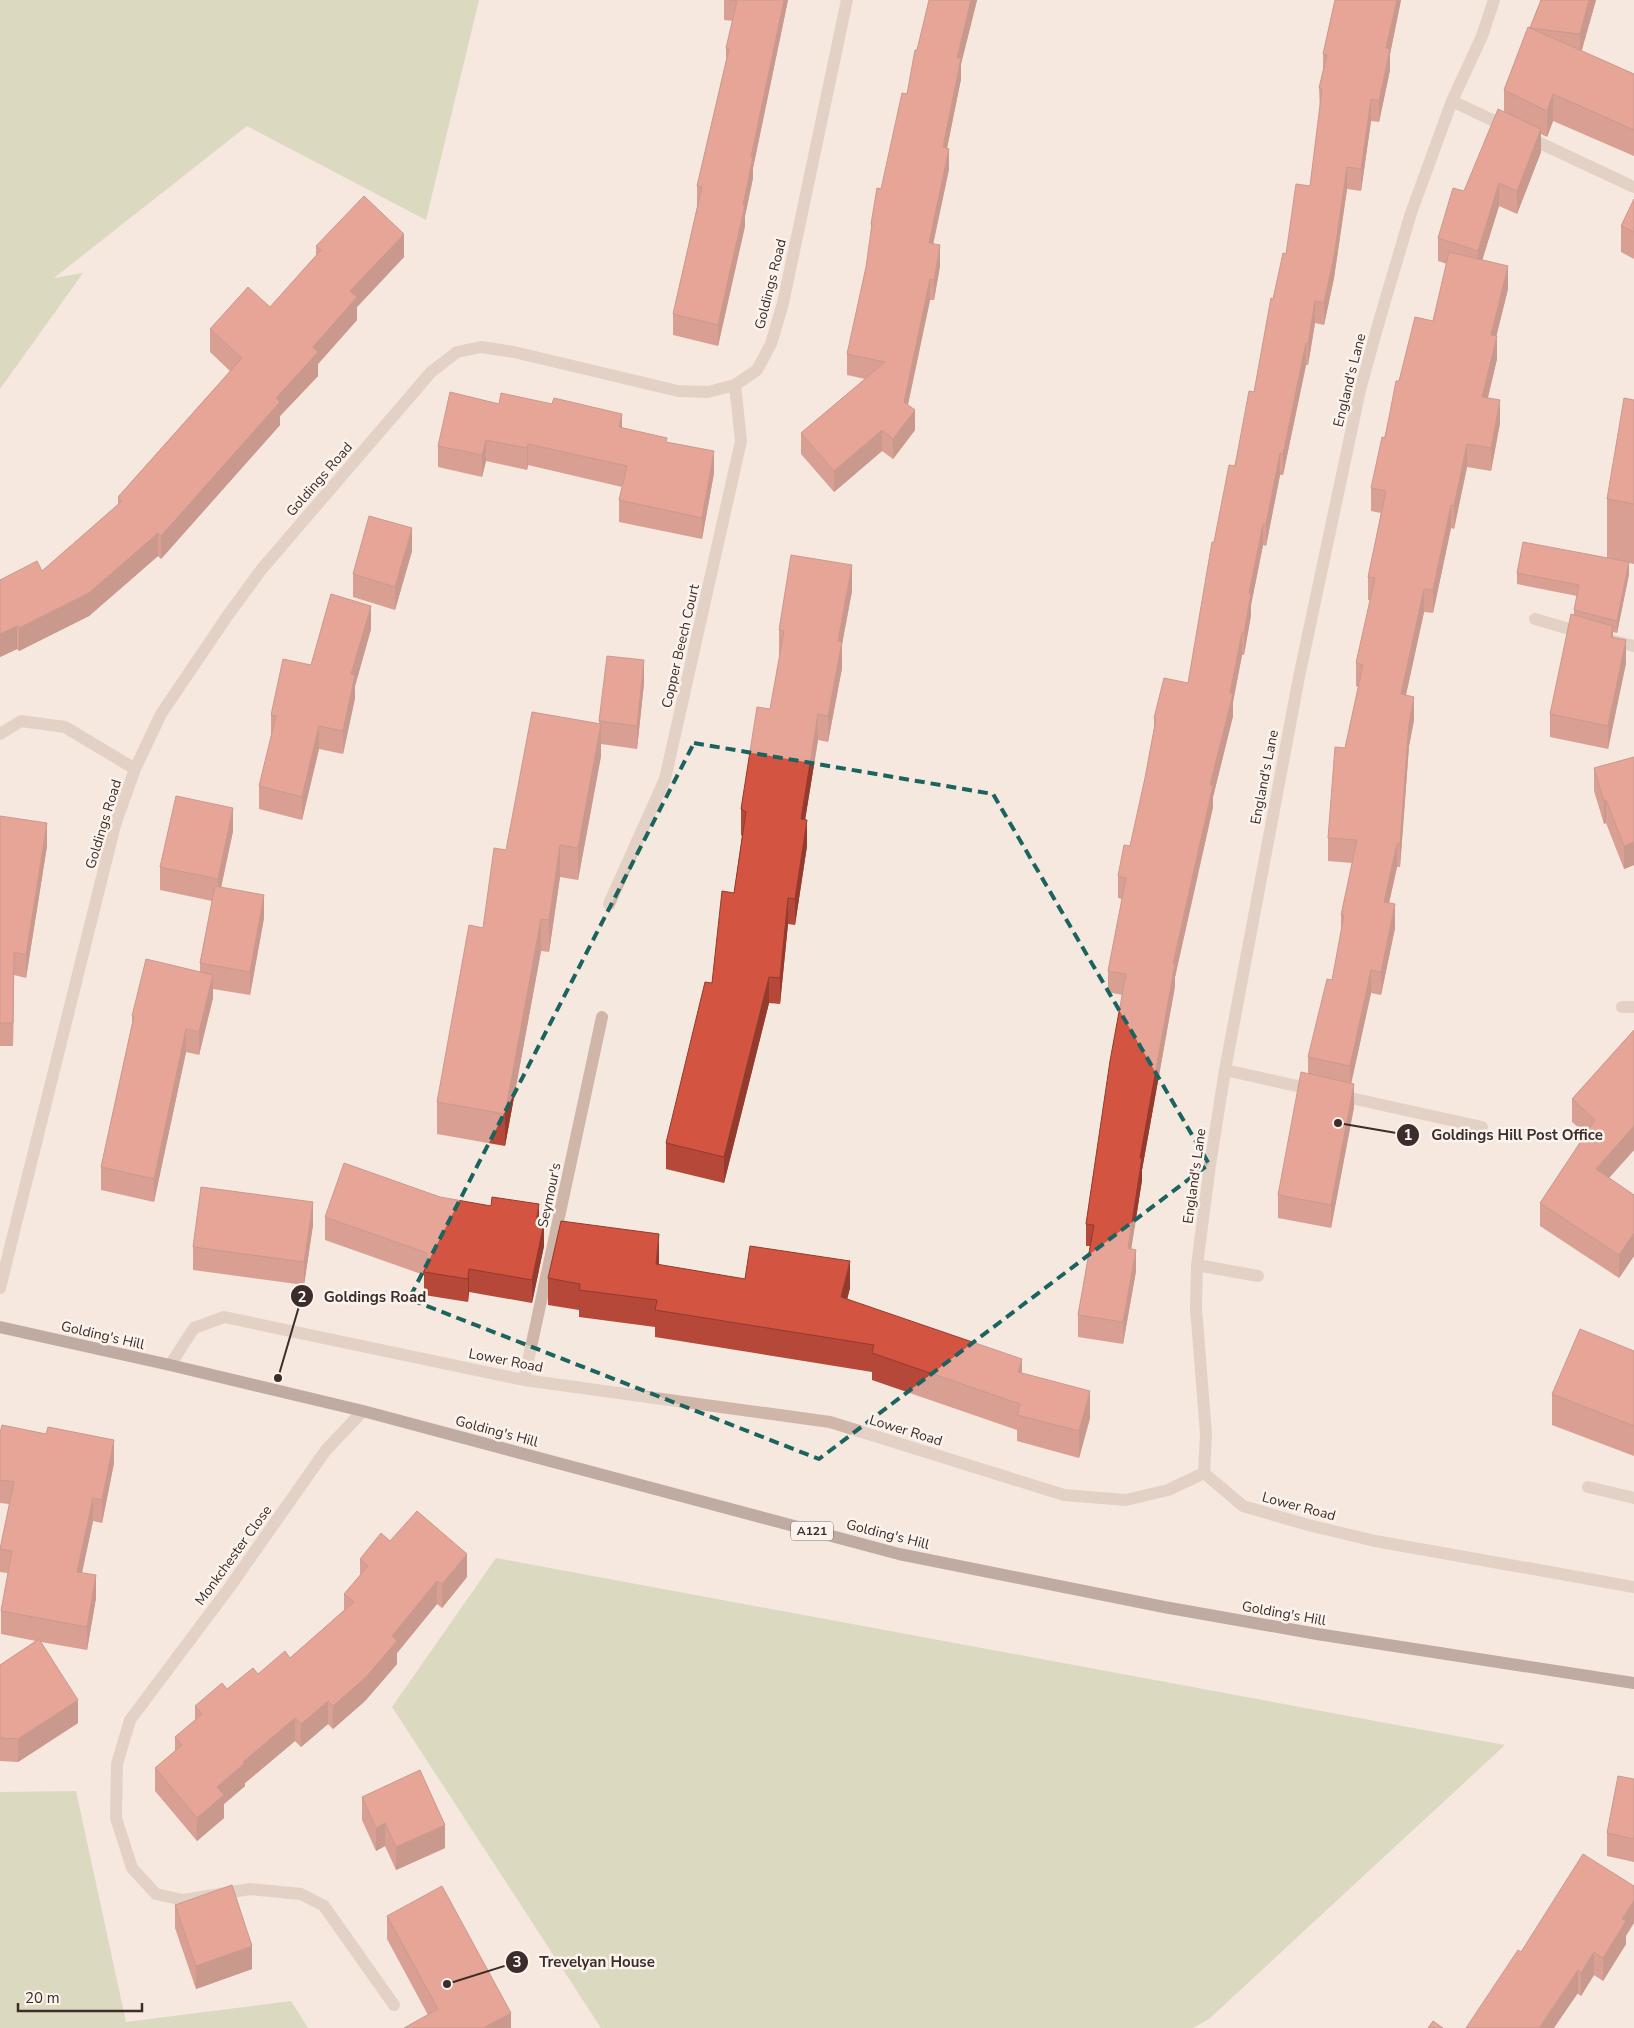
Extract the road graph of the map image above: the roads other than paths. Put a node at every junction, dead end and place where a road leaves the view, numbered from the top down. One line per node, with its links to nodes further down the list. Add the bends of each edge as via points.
1 (847, 0): 5 (street, Goldings Road, via 783,303 771,344 757,370)
2 (1494, 0): 3 (street, England's Lane, via 1482,36)
3 (1452, 102): 4 (street); 12 (street, England's Lane, via 1411,213 1360,390 1299,677)
4 (1634, 187)
5 (735, 385): 9 (street, Goldings Road, via 708,392 678,391 514,352 481,347 457,352 431,372 261,570 161,714); 10 (street, Copper Beech Court, via 741,441 665,779)
6 (1534, 619): 7 (street)
7 (1634, 646)
8 (0, 734): 9 (street, via 21,721 65,726)
9 (136, 769): 16 (street, Goldings Road, via 115,825)
10 (609, 904)
11 (602, 1017): 19 (street, Seymour's)
12 (1225, 1070): 13 (street); 14 (street, England's Lane)
13 (1482, 1127)
14 (1197, 1265): 15 (street); 21 (street, England's Lane, via 1196,1308 1206,1434)
15 (1258, 1276)
16 (0, 1288)
17 (0, 1327): 18 (main road, Golding's Hill / A121)
18 (170, 1365): 19 (street, Lower Road, via 194,1328 224,1317); 20 (main road, Golding's Hill / A121)
19 (524, 1380): 21 (street, Lower Road, via 830,1422 1064,1495 1126,1500 1168,1490)
20 (363, 1411): 25 (main road, Golding's Hill / A121, via 899,1554 1164,1607); 26 (street, Monkchester Close, via 326,1450 229,1588 130,1720 117,1764 116,1818 132,1868 156,1894 183,1900 250,1889 301,1894 324,1906)
21 (1204, 1473): 24 (street, Lower Road, via 1243,1506 1308,1525 1375,1541)
22 (1588, 1487): 23 (street)
23 (1634, 1498)
24 (1634, 1587)
25 (1634, 1683)
26 (394, 2005)

